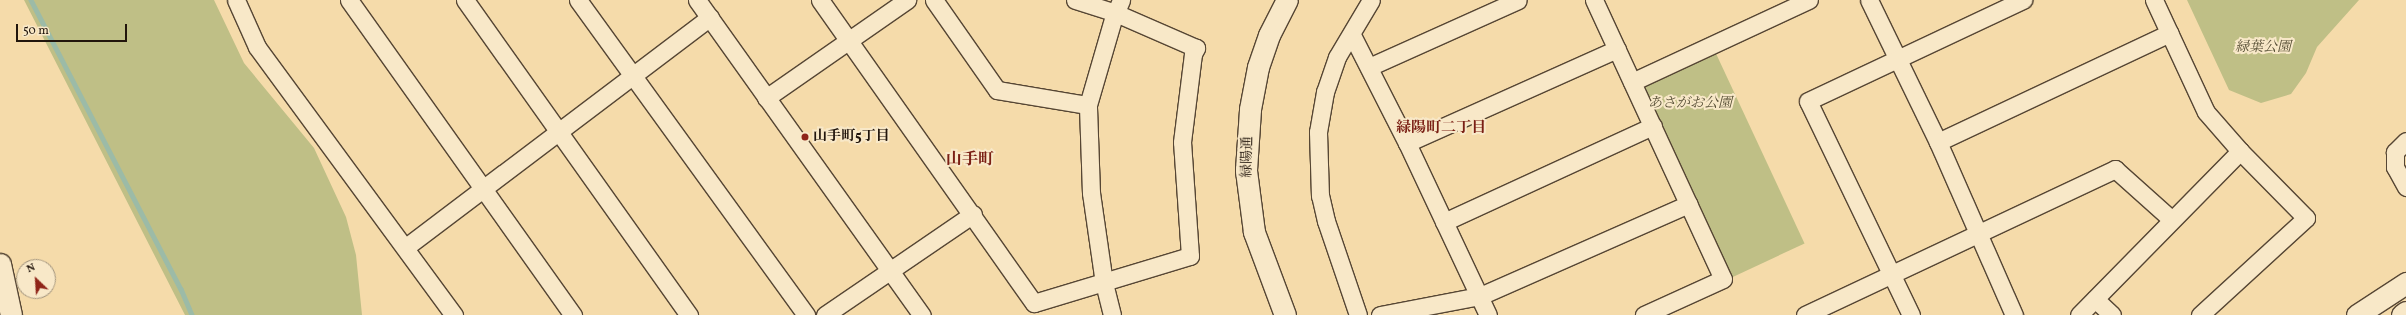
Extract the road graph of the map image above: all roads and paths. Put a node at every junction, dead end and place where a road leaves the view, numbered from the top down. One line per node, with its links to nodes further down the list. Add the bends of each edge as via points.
1 (236, 0): 43 (street, via 257,47 334,154)
2 (349, 0): 37 (street)
3 (465, 0): 31 (street)
4 (578, 0): 26 (street)
5 (697, 0): 19 (street)
6 (820, 0): 22 (street)
7 (906, 0): 22 (street)
8 (934, 0): 29 (street, via 998,90)
9 (1075, 0): 18 (street)
10 (1287, 0): 60 (street, 緑陽通, via 1269,35 1258,67 1250,109 1246,170 1254,232)
11 (1371, 0): 21 (street)
12 (1518, 0): 25 (street)
13 (1594, 0): 23 (street)
14 (1809, 0): 27 (street)
15 (1869, 0): 24 (street)
16 (2022, 0): 24 (street)
17 (2154, 0): 20 (street)
18 (1118, 6): 29 (street); 47 (street, via 1196,48 1193,54 1182,142 1190,256)
19 (710, 17): 26 (street); 28 (street)
20 (2170, 33): 33 (street); 35 (street, via 2206,112)
21 (1352, 35): 25 (street); 61 (street, via 1337,57 1325,92 1318,132 1318,169 1326,221)
22 (848, 40): 28 (street); 39 (street)
23 (1617, 49): 27 (street); 34 (street)
24 (1896, 59): 33 (street); 46 (street, via 1808,101)
25 (1369, 67): 34 (street)
26 (633, 76): 31 (street); 56 (street)
27 (1632, 82): 30 (street)
28 (766, 98): 45 (street)
29 (1088, 105): 47 (street, via 1091,193)
30 (1653, 126): 38 (street); 41 (street)
31 (559, 131): 37 (street); 55 (street)
32 (2406, 141): 36 (street, via 2395,152 2395,167)
33 (1938, 142): 42 (street)
34 (1407, 143): 41 (street)
35 (2240, 151): 40 (street); 70 (street, via 2306,218)
36 (2406, 187)
37 (482, 188): 43 (street); 54 (street)
38 (1689, 204): 49 (street); 64 (street, via 1723,278)
39 (973, 214): 45 (street); 47 (street, via 1034,303)
40 (2171, 219): 42 (street, via 2115,169); 50 (street)
41 (1444, 222): 49 (street)
42 (1977, 233): 46 (street); 67 (street)
43 (406, 247): 53 (street)
44 (0, 264): 52 (street)
45 (890, 270): 57 (street); 58 (street)
46 (1891, 274): 65 (street); 66 (street)
47 (1104, 282): 59 (street)
48 (2406, 283): 71 (street)
49 (1480, 296): 62 (street); 63 (street)
50 (2095, 299): 68 (street); 69 (street)
51 (2406, 312): 72 (street)
52 (11, 315)
53 (454, 315)
54 (573, 315)
55 (689, 315)
56 (806, 315)
57 (825, 315)
58 (922, 315)
59 (1112, 315)
60 (1285, 315)
61 (1358, 315)
62 (1380, 315)
63 (1488, 315)
64 (1644, 315)
65 (1805, 315)
66 (1911, 315)
67 (2014, 315)
68 (2078, 315)
69 (2112, 315)
70 (2200, 315)
71 (2357, 315)
72 (2402, 315)

